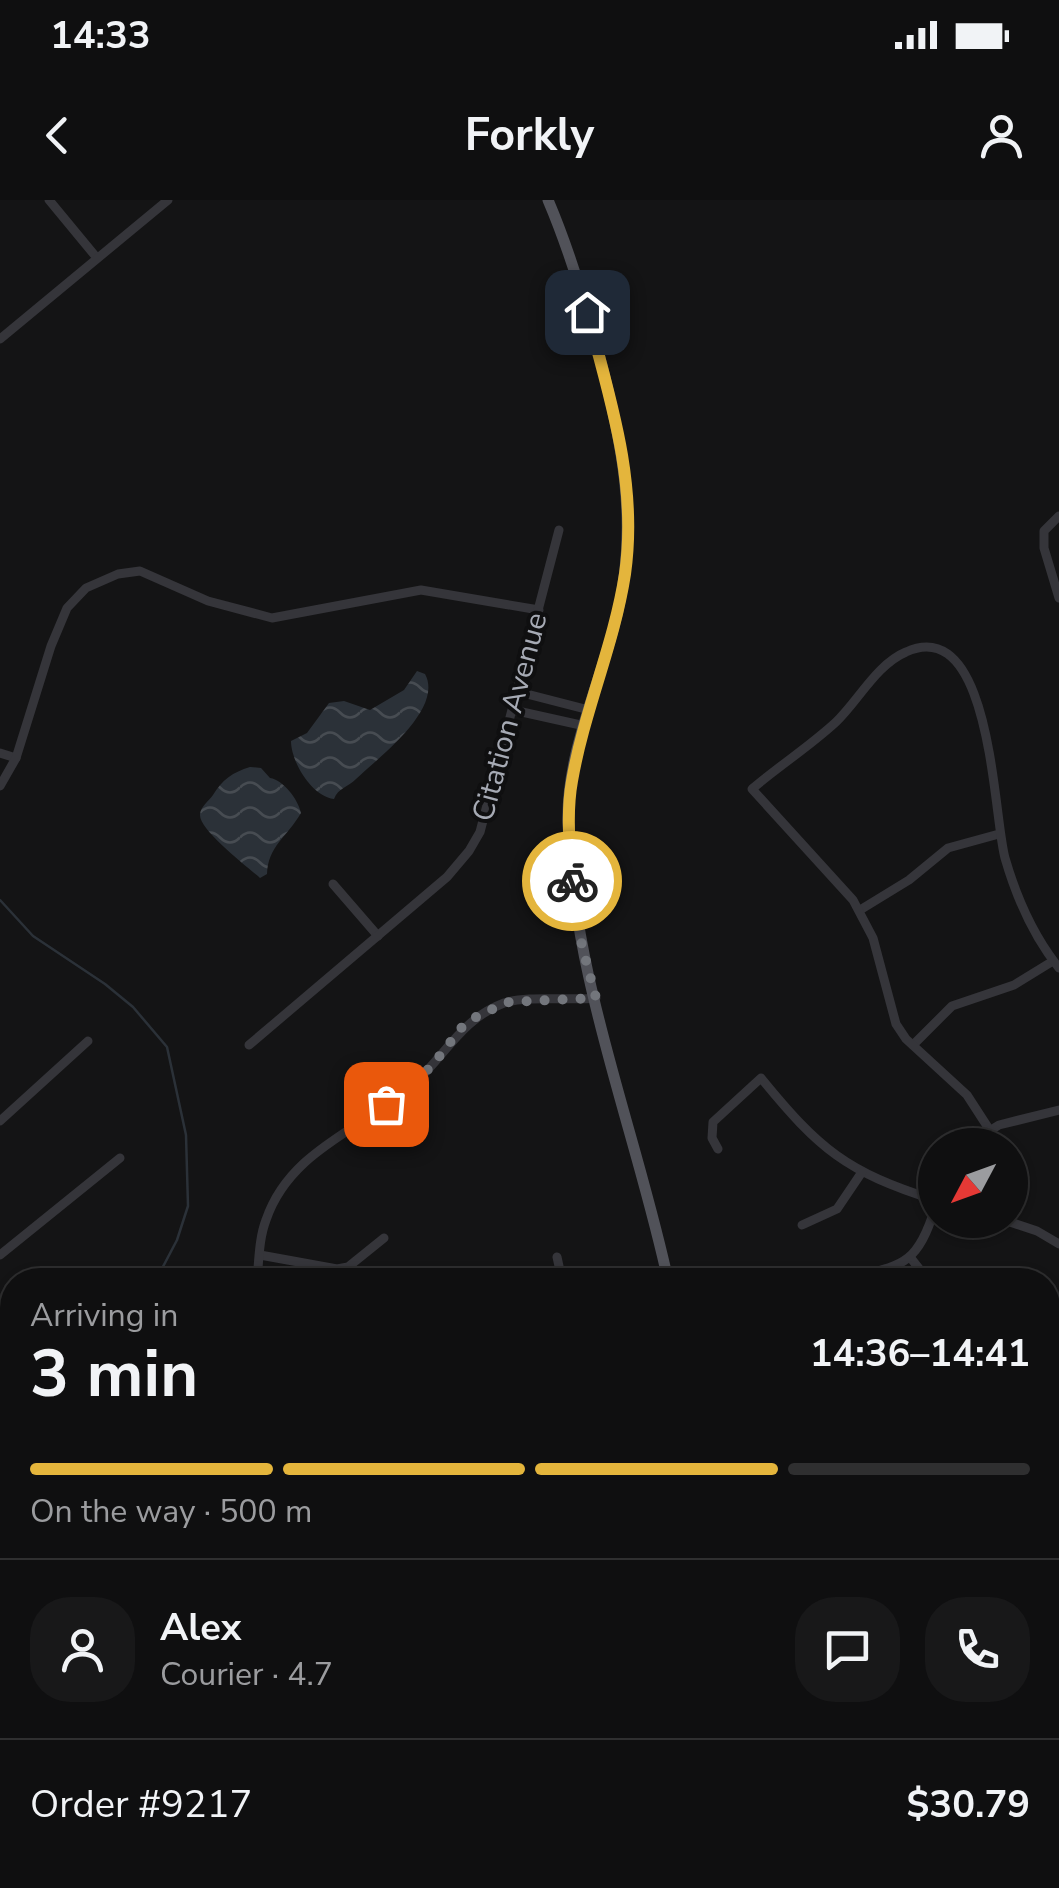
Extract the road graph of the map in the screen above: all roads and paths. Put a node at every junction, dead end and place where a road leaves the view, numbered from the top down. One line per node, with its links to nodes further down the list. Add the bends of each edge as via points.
1 (49, 200): 4 (street)
2 (168, 200): 4 (street)
3 (548, 200): 12 (main road, via 610,394 628,500 625,574)
4 (97, 258): 5 (street)
5 (0, 339)
6 (1059, 516): 8 (street, via 1044,531)
7 (560, 530): 9 (street, Citation Avenue)
8 (1059, 598)
9 (539, 610): 10 (street, Citation Avenue); 15 (street, via 421,590 272,618 140,571 118,574 86,588 68,608)
10 (519, 692): 11 (street, Citation Avenue); 12 (street)
11 (514, 710): 13 (street); 20 (street, Citation Avenue, via 470,852)
12 (589, 710): 13 (main road)
13 (585, 726): 22 (main road, via 568,818 573,900)
14 (0, 752): 15 (street)
15 (16, 758): 16 (street)
16 (0, 786)
17 (1000, 834): 19 (street, via 948,848); 19 (street, via 993,764 961,667 934,648 896,658 837,721 752,788); 21 (street, via 1032,924)
18 (333, 884): 20 (street)
19 (860, 910): 25 (street, via 892,1016)
20 (378, 936): 24 (street, Citation Avenue)
21 (1056, 964): 25 (street, via 952,1006)
22 (596, 998): 40 (street, via 509,1002 462,1027 411,1086 294,1170 266,1218); 47 (main road)
23 (88, 1041): 27 (street)
24 (249, 1045)
25 (913, 1045): 28 (street, via 967,1095)
26 (1059, 1110): 29 (street)
27 (0, 1121)
28 (988, 1128)
29 (996, 1128)
30 (718, 1149): 32 (street, via 711,1128 716,1116 760,1078 809,1136)
31 (120, 1158): 39 (street)
32 (862, 1172): 33 (street); 34 (street, via 837,1209)
33 (918, 1197)
34 (802, 1225)
35 (1028, 1228): 38 (street)
36 (384, 1238): 45 (street)
37 (924, 1238): 42 (street)
38 (1059, 1244)
39 (1, 1251)
40 (260, 1255): 43 (street); 44 (street)
41 (556, 1257): 46 (street)
42 (910, 1257): 48 (street); 49 (street)
43 (259, 1268)
44 (332, 1268)
45 (341, 1268)
46 (559, 1268)
47 (665, 1268)
48 (886, 1268)
49 (919, 1268)

